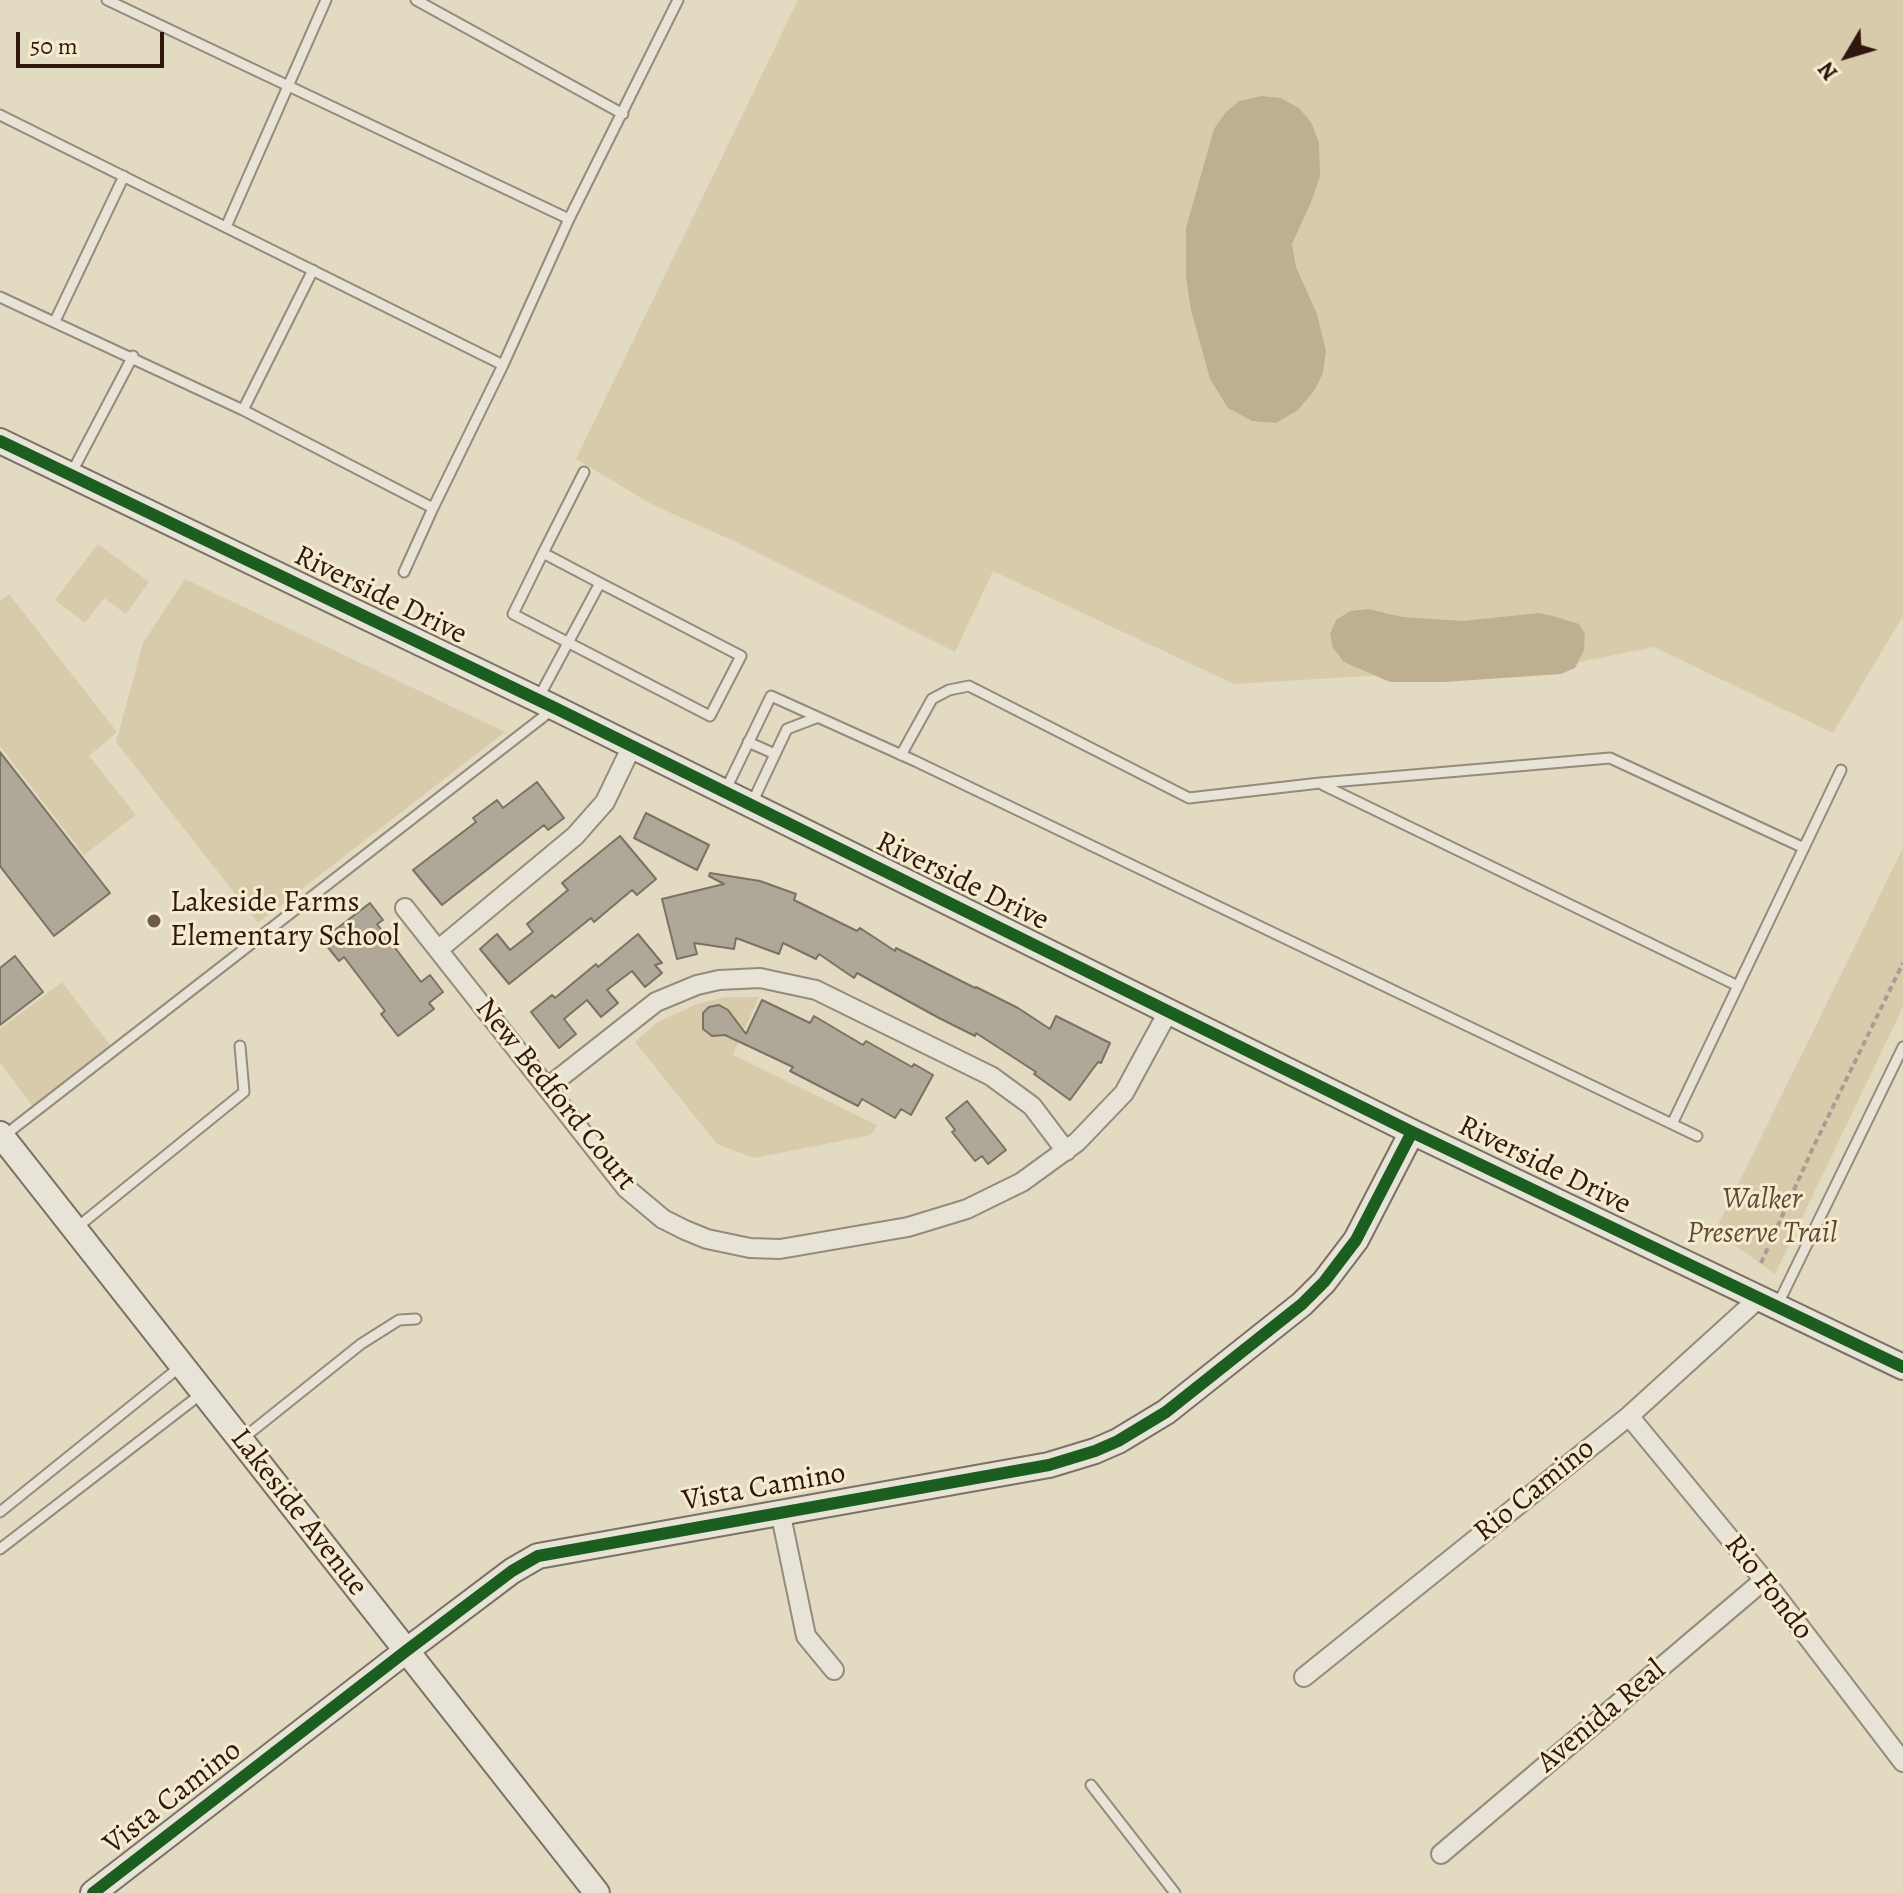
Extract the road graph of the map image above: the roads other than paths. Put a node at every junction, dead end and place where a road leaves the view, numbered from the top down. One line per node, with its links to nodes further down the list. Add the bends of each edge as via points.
1 (107, 0): 5 (lane)
2 (326, 0): 5 (lane)
3 (416, 0): 6 (lane)
4 (678, 0): 6 (lane)
5 (287, 86): 9 (lane); 10 (lane)
6 (623, 114): 9 (lane)
7 (0, 115): 8 (lane)
8 (124, 176): 10 (lane); 13 (lane)
9 (569, 219): 15 (lane)
10 (226, 227): 11 (lane)
11 (313, 270): 15 (lane); 16 (lane)
12 (0, 297): 13 (lane)
13 (55, 321): 14 (lane)
14 (133, 356): 16 (lane); 19 (lane)
15 (503, 365): 20 (lane)
16 (243, 410): 20 (lane)
17 (0, 441): 19 (street, Riverside Drive)
18 (584, 472): 21 (lane)
19 (70, 475): 25 (street, Riverside Drive)
20 (433, 508): 22 (lane)
21 (543, 553): 23 (lane); 24 (lane, via 513,614)
22 (404, 572)
23 (600, 583): 24 (lane); 24 (lane, via 741,656 710,716)
24 (568, 642): 25 (lane)
25 (546, 704): 28 (street, Riverside Drive); 45 (lane)
26 (816, 718): 27 (lane, via 771,696); 29 (lane, via 787,729); 30 (lane)
27 (748, 742): 29 (lane); 33 (lane)
28 (631, 748): 33 (street, Riverside Drive); 37 (street, via 605,802 575,836)
29 (775, 754): 34 (lane)
30 (901, 755): 32 (lane, via 932,699 969,686 1189,798); 43 (lane)
31 (1841, 770): 35 (lane)
32 (1320, 783): 35 (lane, via 1610,758); 38 (lane)
33 (724, 794): 34 (street, Riverside Drive)
34 (750, 806): 39 (street, Riverside Drive)
35 (1804, 848): 38 (lane)
36 (405, 908): 37 (street, New Bedford Court)
37 (439, 949): 42 (street, New Bedford Court)
38 (1738, 986): 43 (lane)
39 (1168, 1012): 44 (street, Riverside Drive); 47 (street, New Bedford Court, via 1124,1093)
40 (240, 1046): 48 (lane, via 244,1092)
41 (1903, 1047): 49 (lane)
42 (548, 1087): 47 (street, New Bedford Court, via 644,1204 685,1230 750,1248 780,1249 938,1219 1022,1182); 47 (street, via 656,1002 697,985 760,978 816,990 991,1076 1032,1106)
43 (1672, 1124): 46 (lane)
44 (1412, 1132): 49 (street, Riverside Drive); 56 (street, Vista Camino, via 1356,1240 1324,1282 1166,1412 1118,1441 1049,1465)
45 (1, 1135): 48 (street, Lakeside Avenue)
46 (1697, 1136)
47 (1066, 1151)
48 (75, 1229): 51 (street, Lakeside Avenue)
49 (1768, 1302): 52 (street, Riverside Drive); 54 (street, Rio Camino)
50 (416, 1319): 55 (lane, via 399,1320 361,1344)
51 (183, 1364): 53 (street, Lakeside Avenue); 57 (lane)
52 (1903, 1367)
53 (204, 1392): 55 (street, Lakeside Avenue); 58 (lane)
54 (1629, 1416): 59 (street, Rio Fondo); 62 (street, Rio Camino)
55 (241, 1440): 60 (street, Lakeside Avenue)
56 (780, 1511): 60 (street, Vista Camino, via 538,1556); 61 (street, via 806,1636)
57 (0, 1512)
58 (0, 1549)
59 (1764, 1580): 63 (street, Rio Fondo); 65 (street, Avenida Real)
60 (406, 1651): 66 (street, Vista Camino); 67 (street, Lakeside Avenue)
61 (834, 1670)
62 (1304, 1677)
63 (1903, 1762)
64 (1091, 1785): 68 (lane)
65 (1441, 1854)
66 (93, 1893)
67 (597, 1893)
68 (1175, 1893)

